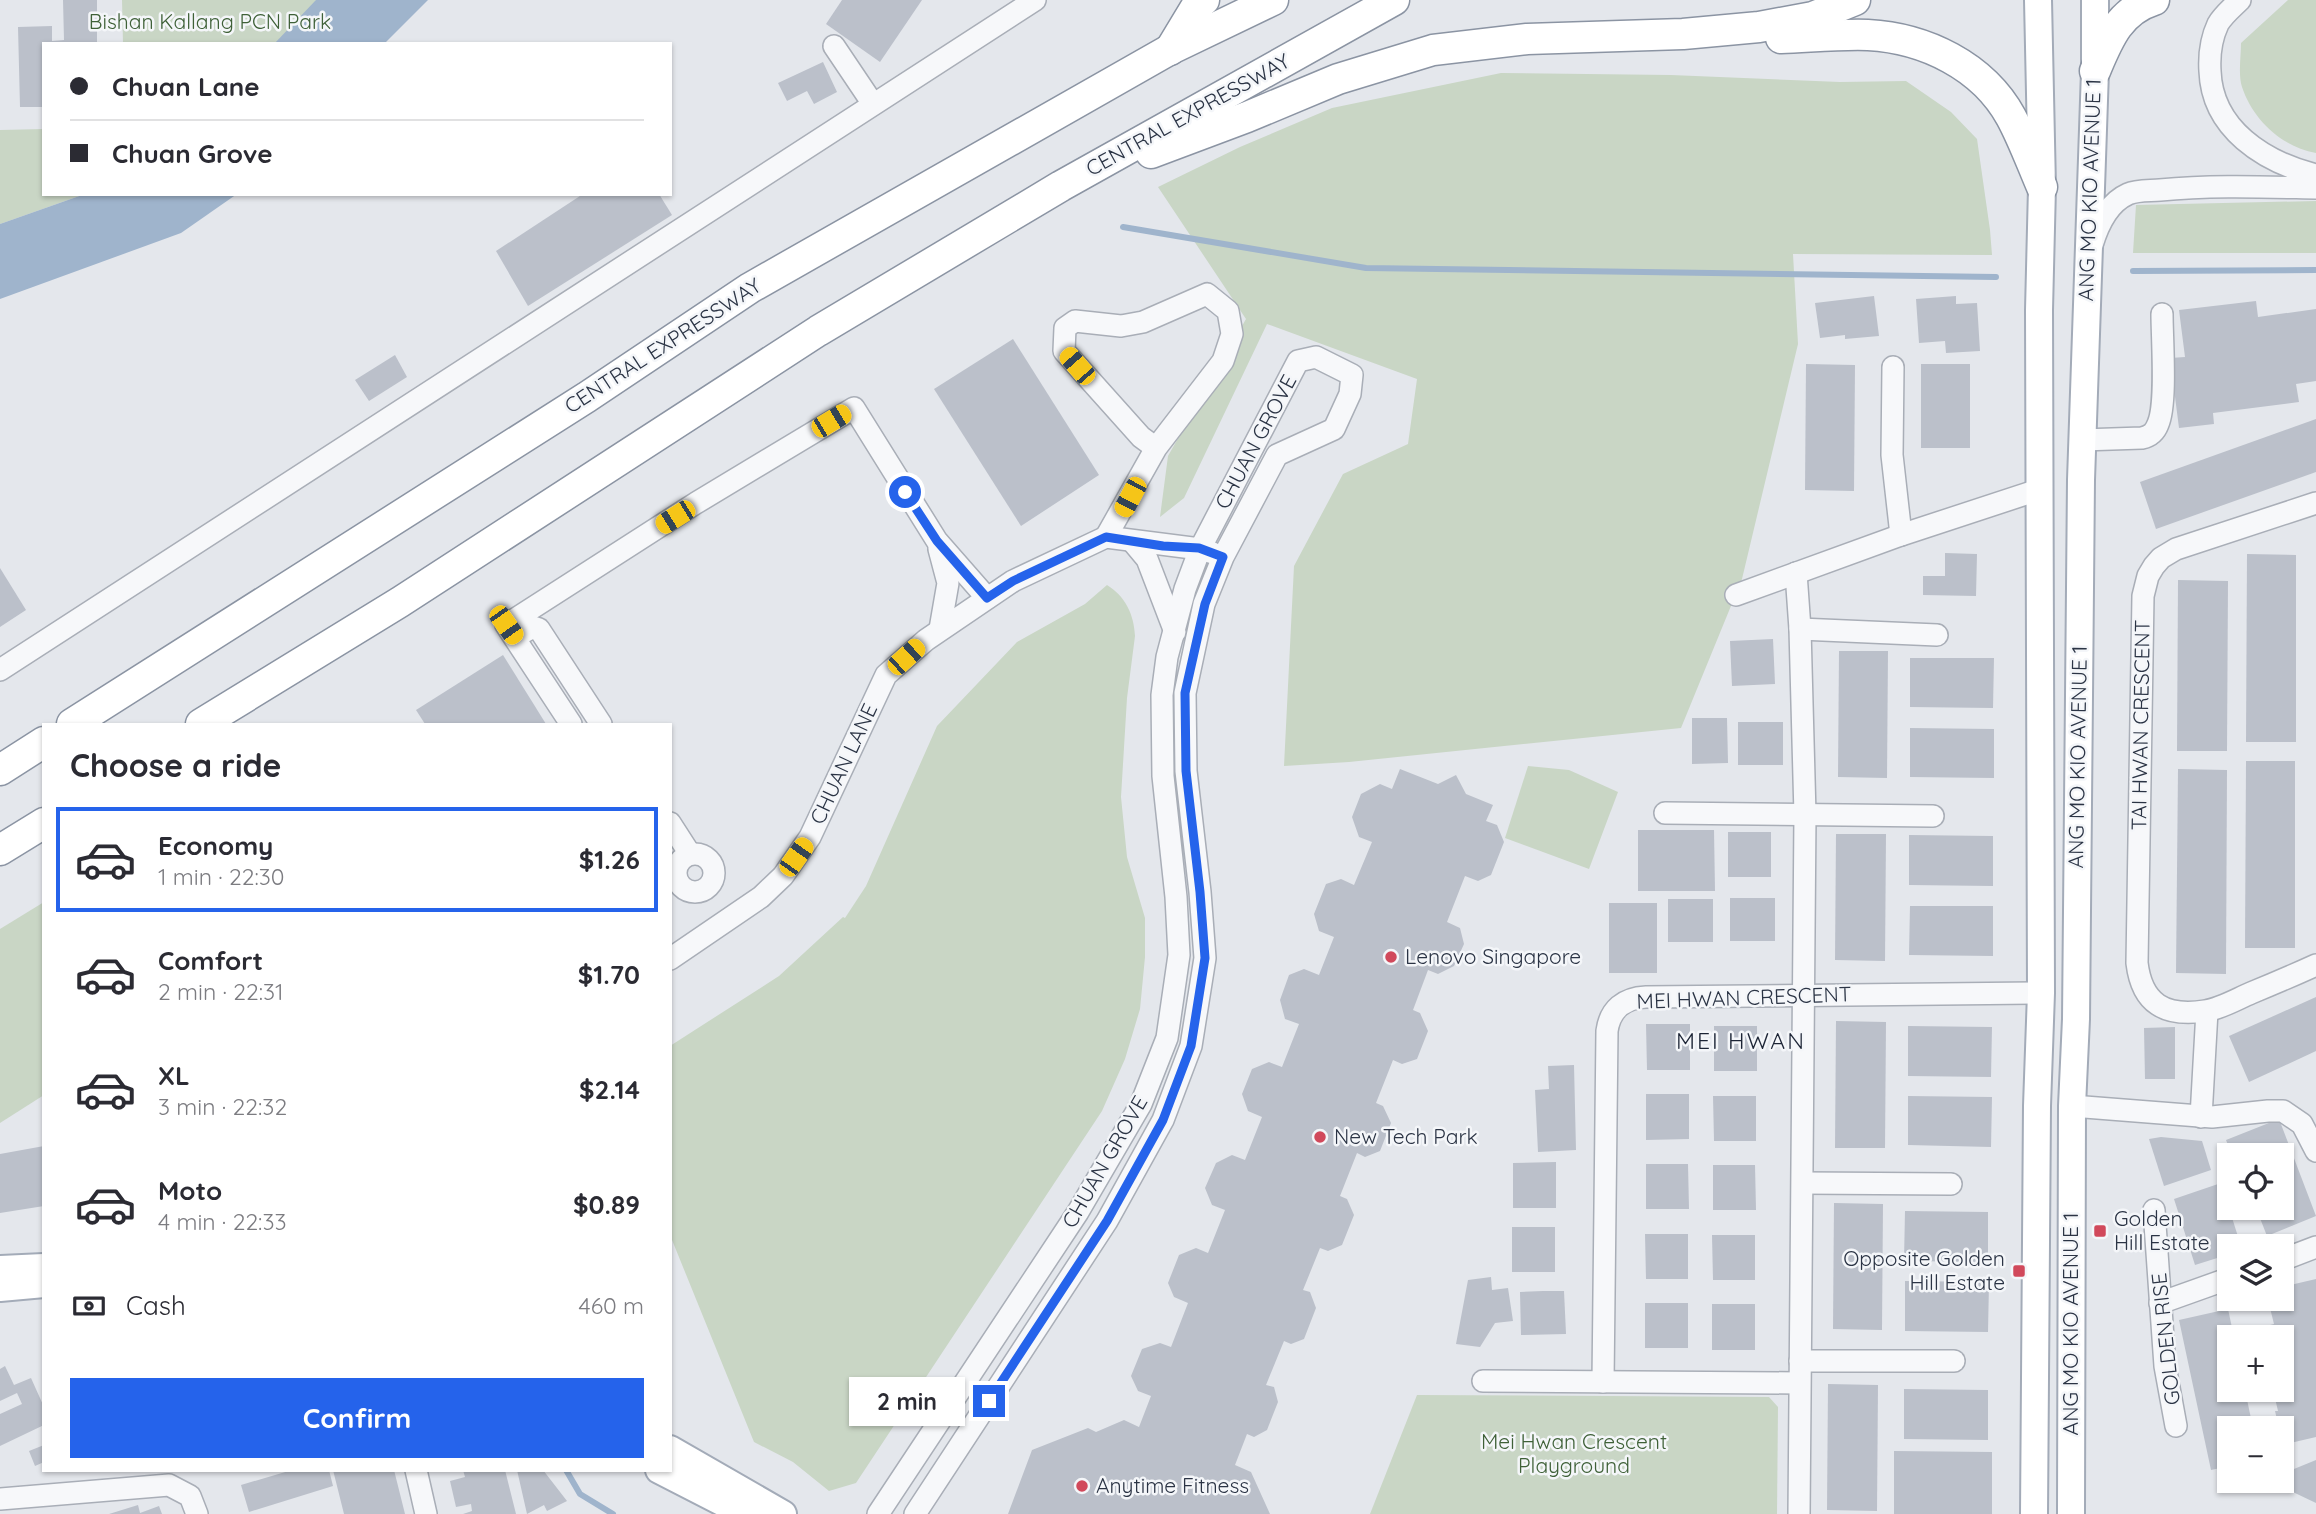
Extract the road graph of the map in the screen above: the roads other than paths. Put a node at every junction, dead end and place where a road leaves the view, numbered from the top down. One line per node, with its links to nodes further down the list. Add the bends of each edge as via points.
1 (1035, 0): 14 (street)
2 (1204, 0): 12 (highway)
3 (1273, 0): 12 (highway, CENTRAL EXPRESSWAY)
4 (1394, 0): 16 (highway, CENTRAL EXPRESSWAY)
5 (1855, 0): 10 (highway, via 1813,17)
6 (2038, 0): 17 (main road, ANG MO KIO AVENUE 1)
7 (2095, 0): 13 (main road, ANG MO KIO AVENUE 1)
8 (2154, 0): 13 (highway, via 2127,16 2110,34)
9 (2240, 0): 15 (street, via 2219,22 2209,54 2217,107 2230,128 2248,144 2274,161)
10 (1683, 34): 16 (highway, via 1527,39 1433,50 1338,79); 17 (highway, via 1759,39 1869,35 1914,42 1951,57 1991,88 2011,117)
11 (834, 46): 14 (street)
12 (1169, 50): 41 (highway, CENTRAL EXPRESSWAY, via 750,288 587,397)
13 (2095, 71): 19 (main road, ANG MO KIO AVENUE 1)
14 (873, 104): 40 (street)
15 (2316, 175)
16 (1061, 186): 42 (highway, CENTRAL EXPRESSWAY, via 818,331 400,602)
17 (2042, 187): 24 (main road, ANG MO KIO AVENUE 1)
18 (2316, 188): 19 (street, via 2213,186 2130,192 2108,211)
19 (2088, 258): 22 (main road, ANG MO KIO AVENUE 1)
20 (2162, 313): 22 (street, via 2157,428 2142,438)
21 (1894, 367): 26 (street, via 1892,455)
22 (2082, 440): 59 (main road, ANG MO KIO AVENUE 1)
23 (1156, 448): 23 (street, via 1223,361 1232,334 1228,311 1207,294 1143,322 1121,326 1075,321 1065,328 1064,351); 27 (street)
24 (2041, 489): 26 (street); 56 (main road, ANG MO KIO AVENUE 1)
25 (2316, 503): 58 (street, TAI HWAN CRESCENT, via 2176,549 2154,566 2144,586 2138,976 2148,998 2163,1008)
26 (1901, 535): 32 (street)
27 (1106, 537): 29 (street); 34 (street, CHUAN LANE)
28 (937, 541): 34 (street); 35 (street, via 948,583); 39 (street, via 854,408 506,625)
29 (1132, 541): 30 (street); 37 (street, via 1147,559)
30 (1199, 548): 31 (street); 31 (street, CHUAN GROVE, via 1298,361 1315,357 1352,375 1350,394 1334,429 1277,455); 37 (street, CHUAN GROVE)
31 (1223, 557): 88 (street, CHUAN GROVE, via 1205,604 1185,693 1186,771 1205,958 1191,1046 1163,1120 1107,1221)
32 (1796, 573): 33 (street); 36 (street)
33 (1736, 595)
34 (987, 598): 35 (street, CHUAN LANE)
35 (940, 629): 54 (street, CHUAN LANE, via 886,676 810,838 783,876 761,897)
36 (1800, 629): 38 (street); 48 (street)
37 (1175, 632): 87 (street, CHUAN GROVE, via 1162,695 1163,776 1179,955 1167,1038 1141,1104 1077,1212)
38 (1937, 635)
39 (515, 637): 43 (street); 44 (street, via 533,627 540,629)
40 (0, 670)
41 (74, 723)
42 (203, 723)
43 (571, 723)
44 (600, 723)
45 (42, 743): 46 (highway)
46 (0, 770)
47 (1665, 813): 48 (street)
48 (1805, 816): 49 (street); 57 (street)
49 (1933, 816)
50 (42, 824): 52 (highway)
51 (672, 830): 53 (street)
52 (0, 850)
53 (680, 858)
54 (672, 958)
55 (2316, 965): 58 (street, TAI HWAN CRESCENT)
56 (2040, 993): 57 (street, MEI HWAN CRESCENT); 90 (main road, ANG MO KIO AVENUE 1)
57 (1804, 996): 62 (street); 76 (street, MEI HWAN CRESCENT, via 1639,997 1611,1014 1607,1031)
58 (2207, 1011): 60 (street)
59 (2072, 1106): 60 (street); 91 (main road, ANG MO KIO AVENUE 1)
60 (2201, 1117): 61 (street, via 2283,1111 2302,1124)
61 (2316, 1151)
62 (1803, 1183): 63 (street); 73 (street)
63 (1951, 1184)
64 (2154, 1210): 72 (street, GOLDEN RISE)
65 (2316, 1247): 66 (street)
66 (2294, 1255)
67 (42, 1267): 68 (main road)
68 (0, 1269)
69 (2217, 1283): 72 (street)
70 (42, 1284): 71 (main road)
71 (0, 1288)
72 (2160, 1303): 78 (street, GOLDEN RISE)
73 (1800, 1360): 74 (street); 77 (street)
74 (1954, 1361)
75 (1483, 1381): 76 (street)
76 (1603, 1382): 77 (street)
77 (1799, 1382): 89 (street)
78 (2176, 1426)
79 (672, 1450): 86 (main road)
80 (416, 1472): 84 (street)
81 (663, 1472): 85 (main road)
82 (0, 1499): 83 (street, via 169,1485)
83 (193, 1505)
84 (426, 1514)
85 (745, 1514)
86 (783, 1514)
87 (878, 1514)
88 (915, 1514)
89 (1799, 1514)
90 (2034, 1514)
91 (2071, 1514)

